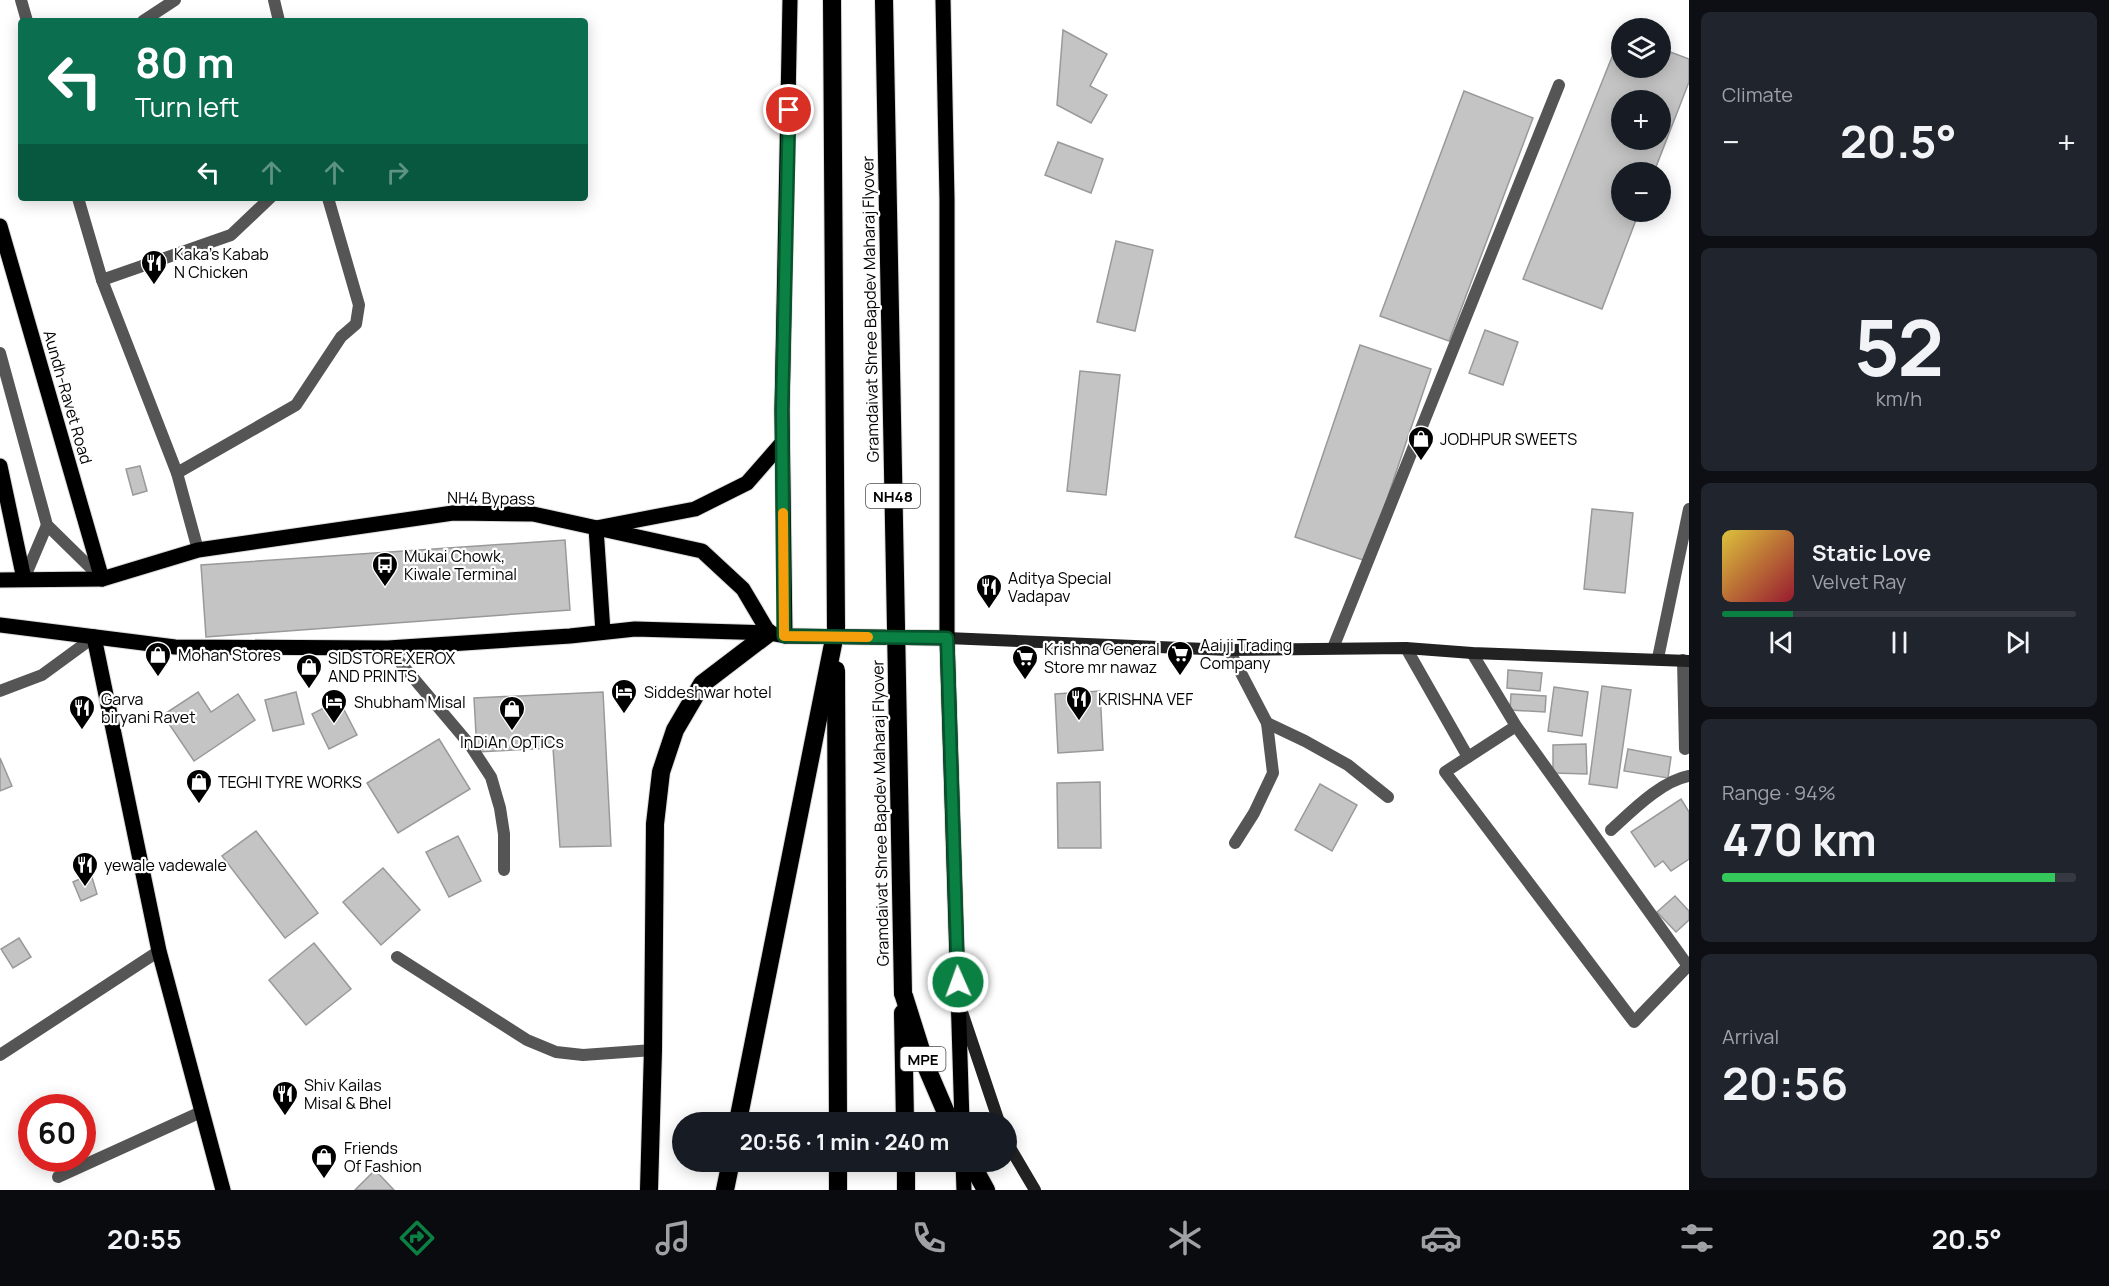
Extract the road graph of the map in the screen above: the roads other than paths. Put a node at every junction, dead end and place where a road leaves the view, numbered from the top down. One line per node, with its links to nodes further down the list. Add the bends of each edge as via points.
1 (21, 0): 8 (street)
2 (175, 0): 9 (street)
3 (274, 0): 10 (street)
4 (790, 0): 18 (main road)
5 (832, 0): 29 (highway)
6 (884, 0): 53 (highway, Gramdaivat Shree Bapdev Maharaj Flyover / NH48, bridge)
7 (943, 0): 33 (main road)
8 (26, 18)
9 (148, 18)
10 (278, 18)
11 (1559, 85): 35 (street)
12 (79, 201): 16 (street)
13 (267, 201): 16 (street, via 231,235)
14 (329, 201): 20 (street, via 359,305 356,324 341,337 296,405)
15 (0, 226): 26 (main road, Aundh-Ravet Road)
16 (102, 280): 20 (street)
17 (0, 352): 22 (street)
18 (782, 443): 23 (main road, via 747,483 695,509); 31 (main road)
19 (0, 466): 25 (main road)
20 (177, 473): 24 (street)
21 (1689, 509): 39 (street)
22 (47, 525): 25 (street); 26 (street)
23 (596, 528): 24 (main road, NH4 Bypass, via 533,514 453,513); 30 (main road); 31 (main road, NH4 Bypass, via 702,551 743,589)
24 (198, 550): 26 (main road, NH4 Bypass)
25 (24, 579): 26 (main road, NH4 Bypass); 27 (main road, NH4 Bypass)
26 (102, 579)
27 (0, 580)
28 (0, 625): 32 (main road)
29 (836, 629): 58 (highway, bridge); 59 (highway, bridge)
30 (603, 632): 31 (main road, via 635,629); 34 (main road)
31 (777, 635): 33 (main road); 55 (highway, via 702,684 675,730 661,772 655,824)
32 (94, 637): 34 (main road, via 175,647); 41 (street, via 42,675); 51 (main road)
33 (947, 638): 37 (main road); 54 (main road)
34 (388, 648): 50 (street, via 470,745 491,777 501,808)
35 (1333, 648): 36 (main road); 37 (main road)
36 (1407, 648): 38 (main road); 45 (street)
37 (1229, 650): 42 (street)
38 (1472, 653): 39 (main road); 43 (street)
39 (1658, 658): 40 (main road)
40 (1686, 661): 44 (street)
41 (0, 691)
42 (1267, 723): 47 (street, via 1348,765); 49 (street, via 1273,772)
43 (1516, 726): 45 (street); 45 (street, via 1688,966 1634,1022 1445,772)
44 (1685, 749)
45 (1468, 757)
46 (1689, 776): 48 (street, via 1659,790)
47 (1388, 797)
48 (1611, 830)
49 (1235, 843)
50 (504, 870)
51 (159, 951): 56 (street); 57 (main road)
52 (397, 957): 55 (street, via 527,1040 556,1052 583,1055)
53 (903, 993): 60 (highway, Gramdaivat Shree Bapdev Maharaj Flyover / NH48); 61 (highway, MPE, via 926,1066)
54 (959, 1005): 62 (main road); 63 (main road)
55 (653, 1050): 72 (highway)
56 (0, 1055)
57 (201, 1112): 70 (street); 71 (main road)
58 (740, 1112)
59 (838, 1112)
60 (905, 1112)
61 (946, 1112)
62 (962, 1112)
63 (996, 1112)
64 (1017, 1160): 78 (main road)
65 (729, 1172): 73 (highway)
66 (838, 1172): 74 (highway)
67 (906, 1172): 75 (highway)
68 (963, 1172): 76 (main road)
69 (976, 1172): 77 (highway)
70 (58, 1177)
71 (224, 1190)
72 (649, 1190)
73 (725, 1190)
74 (838, 1190)
75 (906, 1190)
76 (964, 1190)
77 (986, 1190)
78 (1035, 1190)

